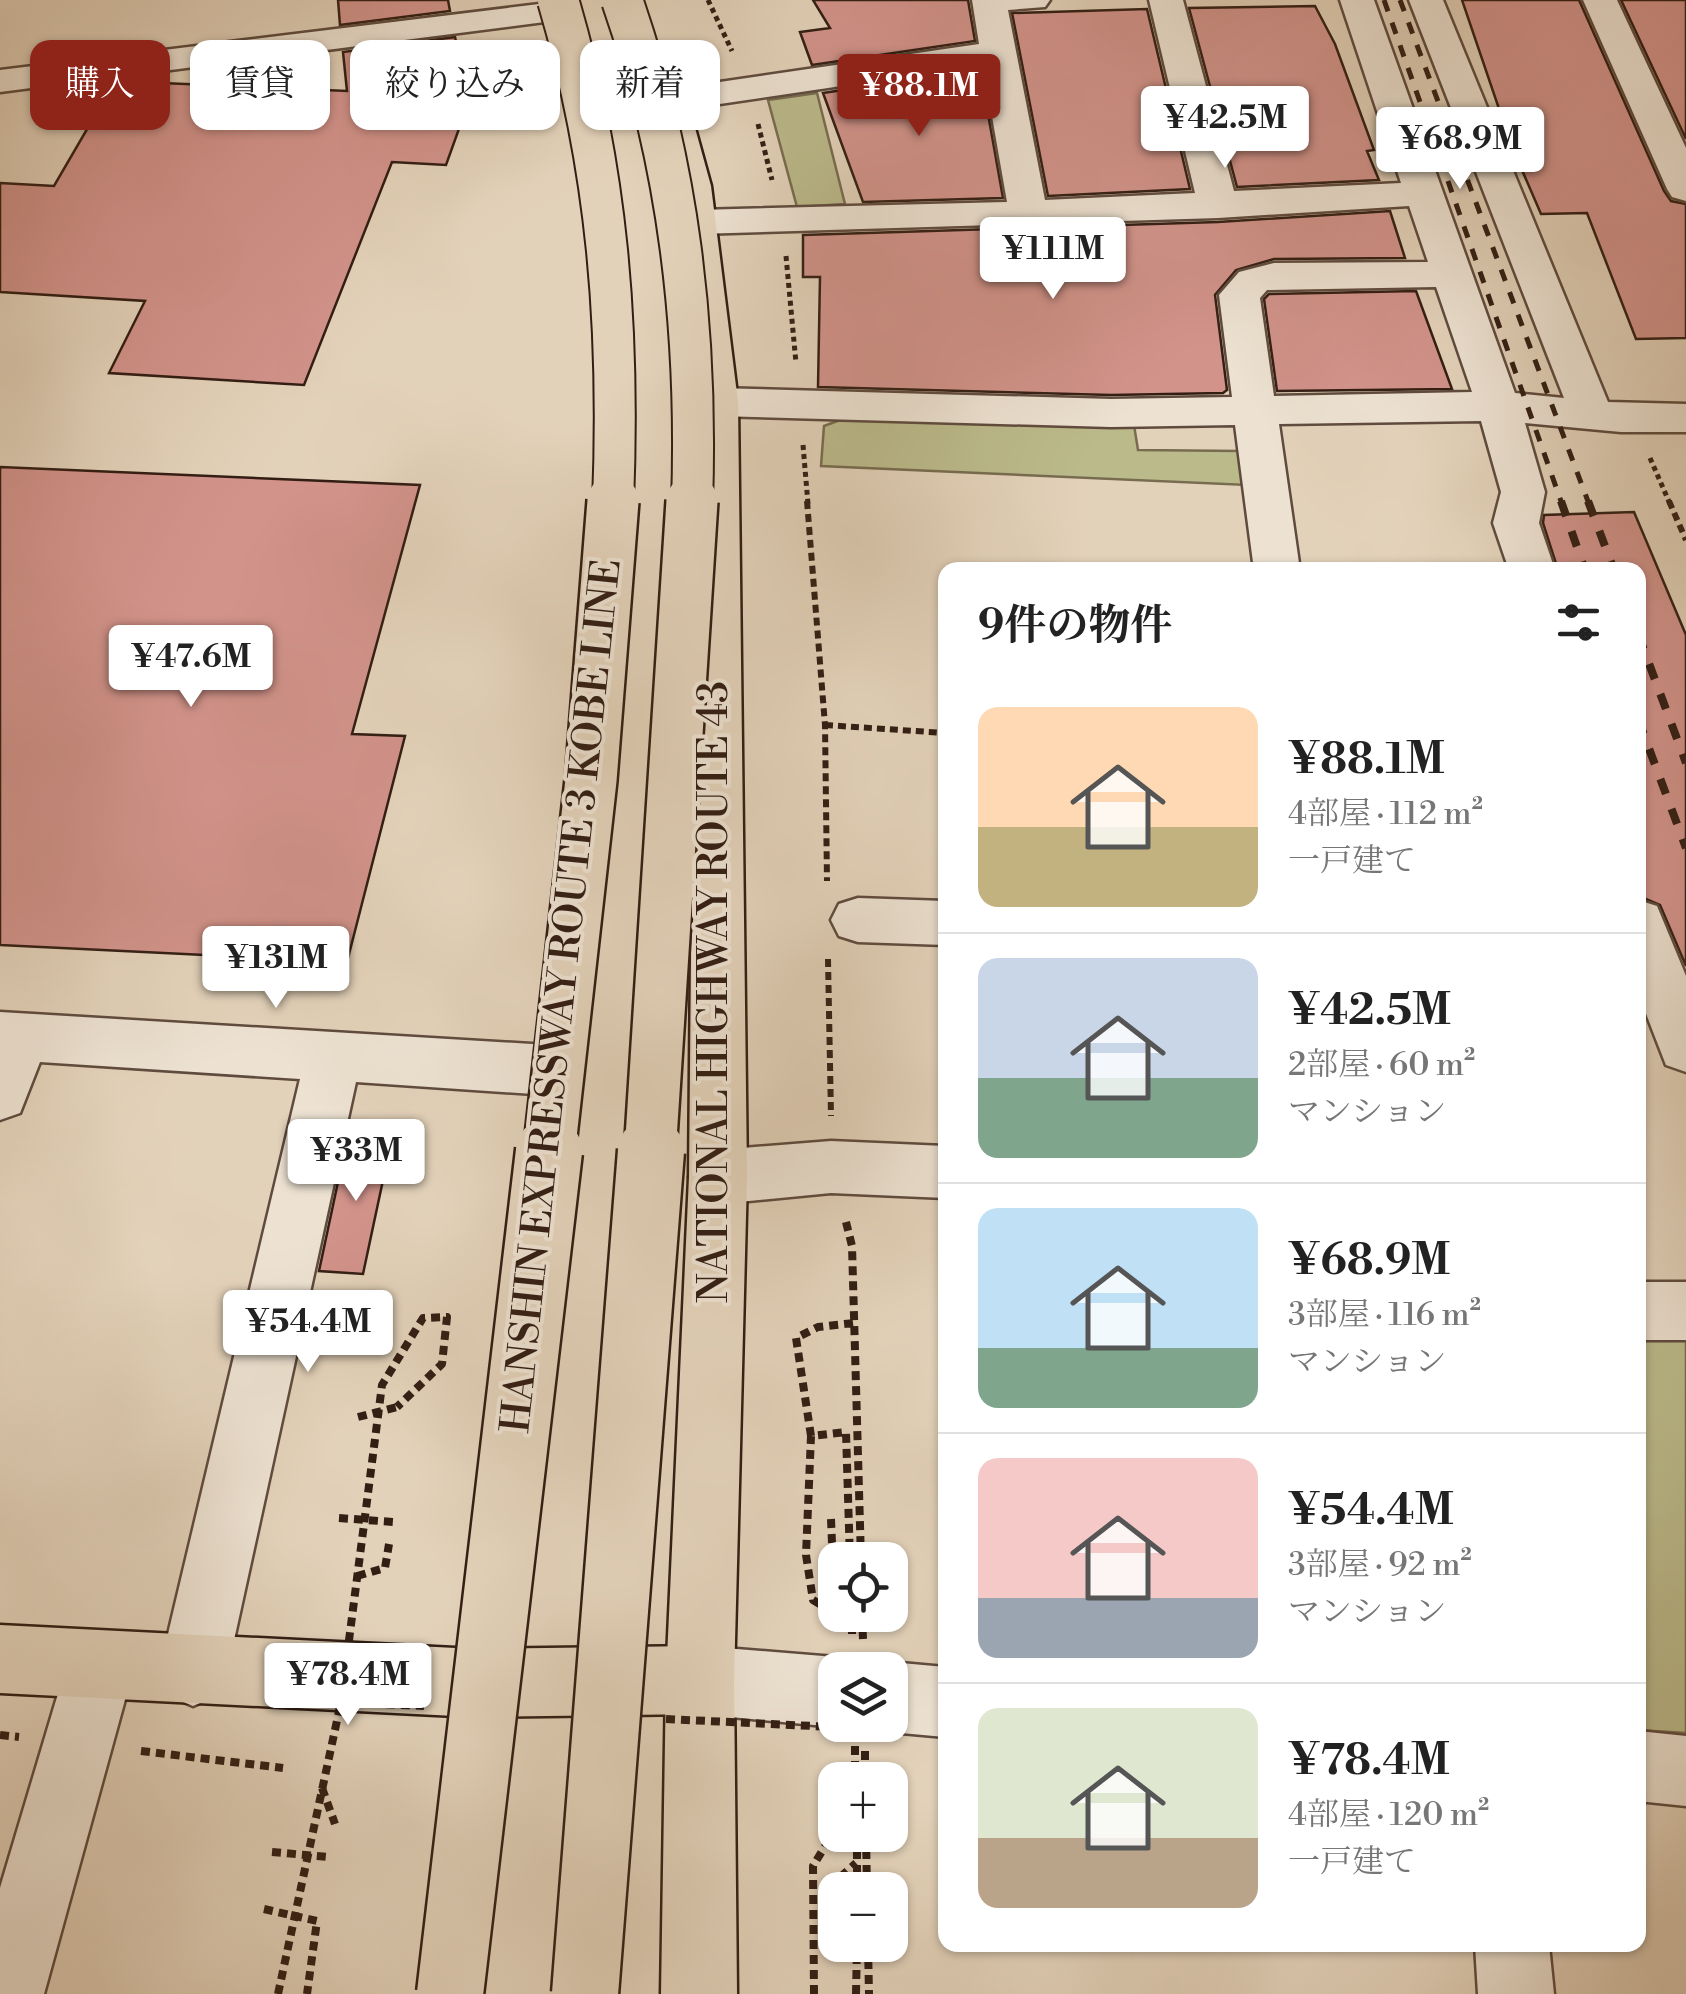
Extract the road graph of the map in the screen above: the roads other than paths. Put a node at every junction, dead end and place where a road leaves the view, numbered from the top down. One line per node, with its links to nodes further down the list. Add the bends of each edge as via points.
1 (622, 0): 53 (main road, HANSHIN EXPRESSWAY ROUTE 3 KOBE LINE, bridge, via 673,169 690,282 696,391 672,856)
2 (637, 0): 9 (main road, NATIONAL HIGHWAY ROUTE 43)
3 (1033, 0): 10 (street, via 989,0)
4 (1166, 0): 16 (street)
5 (1357, 0): 15 (street)
6 (1426, 0): 23 (street)
7 (1600, 0): 14 (street, via 1655,86)
8 (555, 4): 11 (street); 33 (main road, via 585,130 604,264 609,421 605,551 579,840); 52 (main road, HANSHIN EXPRESSWAY ROUTE 3 KOBE LINE, bridge, via 579,60 604,192 618,331 612,539 583,868)
9 (651, 40)
10 (998, 52): 12 (street); 17 (street)
11 (0, 81)
12 (720, 93)
13 (678, 130): 18 (main road, NATIONAL HIGHWAY ROUTE 43)
14 (1685, 183)
15 (1424, 194): 16 (street); 19 (street)
16 (1218, 206): 17 (street)
17 (1028, 214): 18 (street)
18 (698, 222): 20 (main road, NATIONAL HIGHWAY ROUTE 43)
19 (1452, 274): 21 (street); 22 (street, via 1253,280 1238,295)
20 (717, 402): 22 (street); 36 (main road, NATIONAL HIGHWAY ROUTE 43)
21 (1498, 406): 22 (street); 23 (street); 26 (street, via 1522,492 1516,523)
22 (1256, 411): 25 (street)
23 (1592, 415): 24 (street)
24 (1686, 418)
25 (1277, 562)
26 (1529, 562)
27 (938, 924): 28 (street)
28 (838, 926)
29 (1646, 943): 31 (street)
30 (10, 1037): 32 (street); 34 (street)
31 (1686, 1048)
32 (333, 1058): 33 (street); 41 (street)
33 (548, 1070): 43 (main road)
34 (0, 1095)
35 (938, 1172): 36 (street, via 831,1166)
36 (718, 1177): 42 (main road, NATIONAL HIGHWAY ROUTE 43)
37 (1646, 1311): 38 (street)
38 (1686, 1311)
39 (0, 1659): 40 (main road)
40 (100, 1667): 41 (main road); 50 (street)
41 (194, 1672): 43 (main road)
42 (700, 1680): 43 (main road); 44 (street); 54 (main road, NATIONAL HIGHWAY ROUTE 43)
43 (476, 1683): 51 (main road)
44 (818, 1690)
45 (908, 1699): 46 (street)
46 (938, 1701)
47 (1646, 1767): 48 (street)
48 (1686, 1771)
49 (1513, 1952): 55 (street)
50 (6, 1994)
51 (438, 1994)
52 (450, 1994)
53 (585, 1994)
54 (699, 1994)
55 (1516, 1994)

